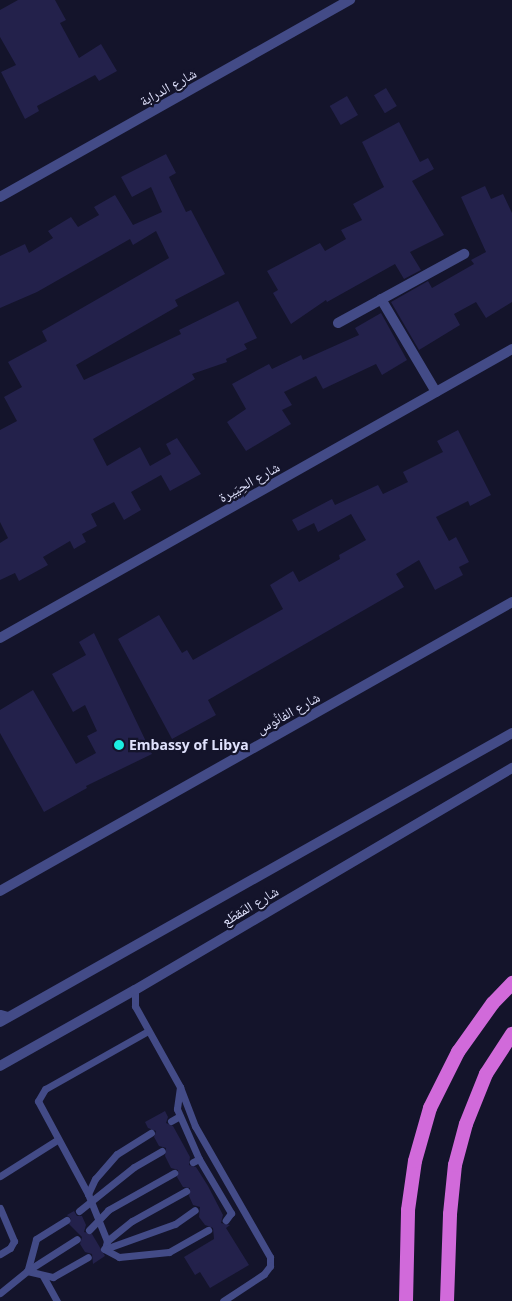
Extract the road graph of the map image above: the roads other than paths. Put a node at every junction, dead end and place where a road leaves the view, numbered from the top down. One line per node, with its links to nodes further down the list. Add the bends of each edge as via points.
1 (350, 0): 2 (street, شارع الدرابة)
2 (0, 198)
3 (464, 254): 4 (street)
4 (381, 298): 5 (street); 7 (street)
5 (338, 323)
6 (512, 349): 7 (street, شارع الحِيَيرة)
7 (436, 392): 9 (street, شارع الحِيَيرة)
8 (512, 602): 12 (street, شارع الفانُوس)
9 (0, 638)
10 (512, 733): 16 (street, شارع المَقطَع)
11 (512, 768): 14 (street, شارع المَقطَع)
12 (0, 891)
13 (512, 983): 52 (highway, via 492,1004 458,1052 430,1108 415,1161 408,1210)
14 (135, 990): 18 (lane, via 135,1006); 20 (street, شارع المَقطَع)
15 (0, 1013): 16 (lane)
16 (11, 1016): 17 (street, شارع المَقطَع)
17 (0, 1022)
18 (148, 1030): 21 (lane); 27 (lane, via 39,1096 40,1109)
19 (512, 1034): 53 (highway, via 486,1074 466,1124 456,1165 446,1259)
20 (0, 1066)
21 (180, 1087): 22 (lane, via 177,1109); 51 (lane, via 195,1126 270,1257 270,1266 264,1274)
22 (180, 1116): 23 (lane); 25 (lane)
23 (171, 1122)
24 (151, 1133): 32 (lane, via 117,1154 95,1179)
25 (187, 1133): 26 (lane); 38 (lane, via 196,1160 231,1213)
26 (180, 1138)
27 (57, 1140): 30 (lane); 32 (lane)
28 (162, 1152): 33 (lane, via 134,1167)
29 (174, 1173): 39 (lane, via 108,1210)
30 (0, 1176)
31 (186, 1191): 43 (lane, via 132,1221)
32 (88, 1194): 33 (lane)
33 (91, 1203): 36 (lane); 39 (lane)
34 (0, 1208): 45 (lane, via 14,1241)
35 (196, 1210): 44 (lane, via 175,1224)
36 (79, 1211)
37 (66, 1220): 47 (lane, via 36,1239 32,1262)
38 (226, 1220)
39 (99, 1221): 40 (lane); 43 (lane)
40 (89, 1230)
41 (208, 1230): 44 (lane, via 169,1252 119,1257)
42 (77, 1239): 47 (lane)
43 (106, 1241): 44 (lane)
44 (103, 1250)
45 (0, 1254)
46 (88, 1257): 48 (lane, via 53,1277)
47 (26, 1271): 48 (lane, via 35,1271); 49 (lane)
48 (43, 1276): 50 (lane)
49 (0, 1293)
50 (57, 1301)
51 (223, 1301)
52 (406, 1301)
53 (446, 1301)

